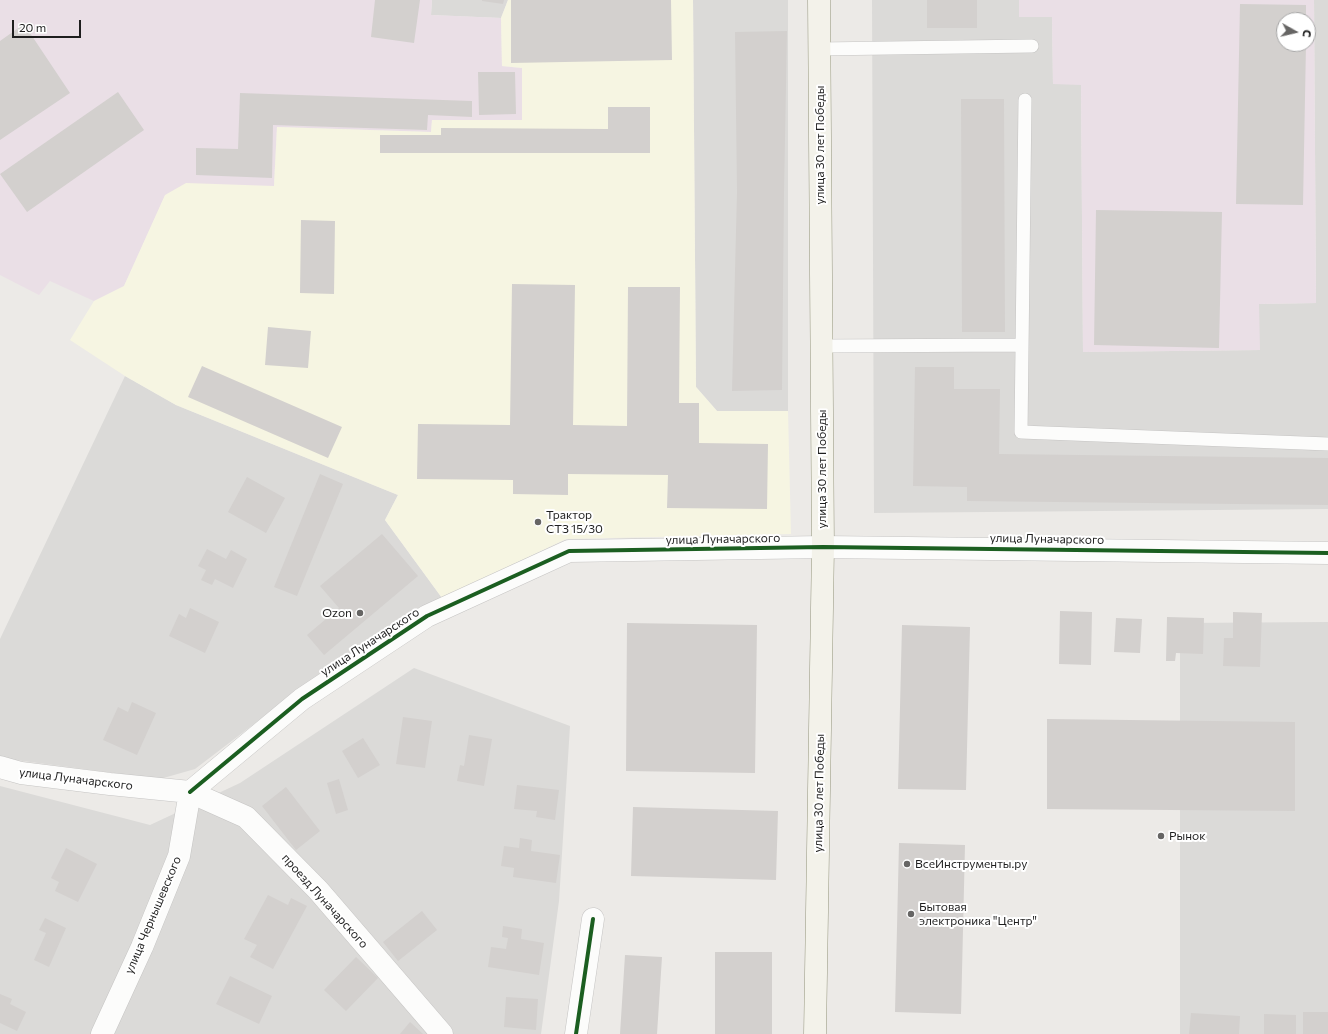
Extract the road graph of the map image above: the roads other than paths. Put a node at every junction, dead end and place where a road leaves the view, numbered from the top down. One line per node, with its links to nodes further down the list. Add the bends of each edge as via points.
1 (819, 0): 3 (main road, улица 30 лет Победы)
2 (1032, 46): 3 (lane)
3 (819, 49): 6 (main road, улица 30 лет Победы)
4 (1025, 100): 5 (lane)
5 (1022, 345): 6 (lane); 7 (lane, via 1021,432)
6 (822, 346): 8 (main road, улица 30 лет Победы)
7 (1328, 444)
8 (823, 547): 9 (street, улица Луначарского); 11 (street, улица Луначарского, via 569,551 427,616 302,699); 16 (main road, улица 30 лет Победы)
9 (1328, 553)
10 (0, 767): 11 (street, улица Луначарского, via 21,773 102,784)
11 (190, 792): 13 (street, улица Чернышевского, via 179,856 142,947); 14 (street, проезд Луначарского, via 246,817 318,890)
12 (593, 919): 15 (street)
13 (102, 1034)
14 (442, 1034)
15 (576, 1034)
16 (815, 1034)

